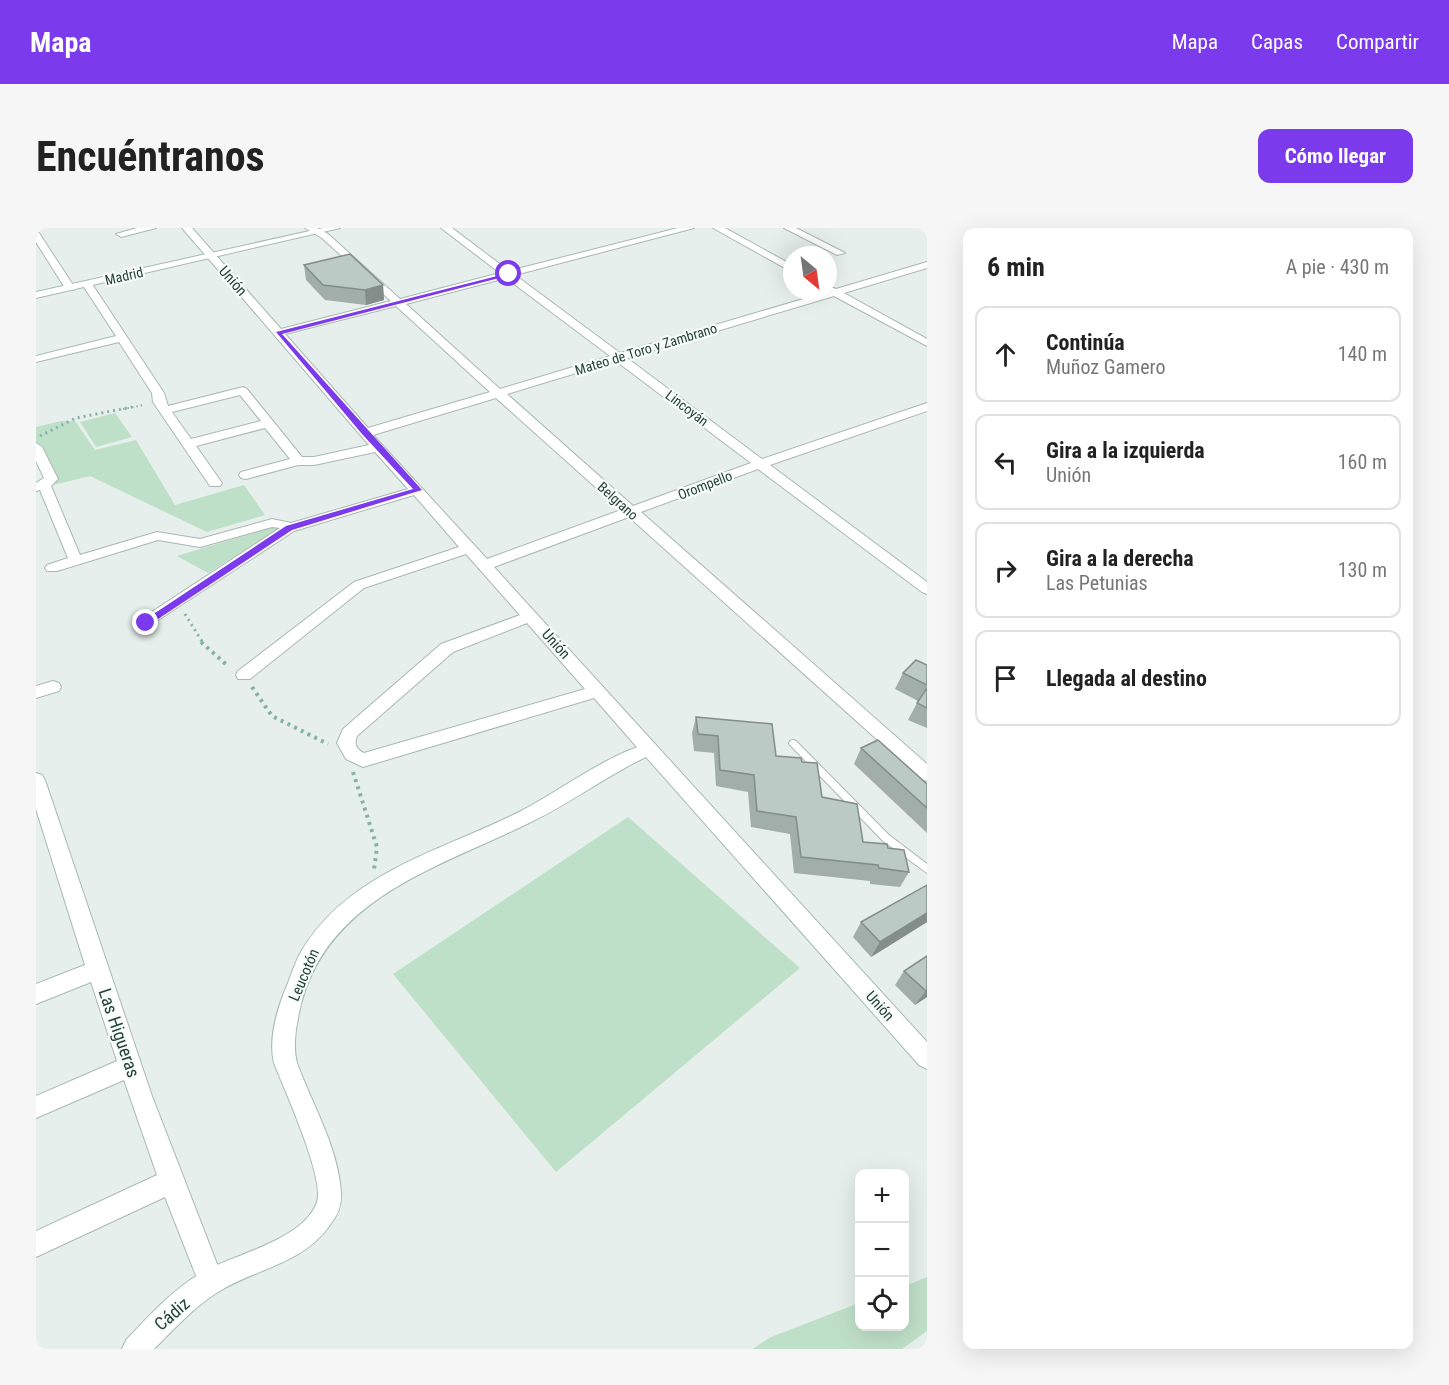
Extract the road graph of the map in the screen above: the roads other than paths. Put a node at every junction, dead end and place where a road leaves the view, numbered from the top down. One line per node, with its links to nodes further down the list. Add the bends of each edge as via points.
1 (151, 228): 9 (street)
2 (187, 228): 12 (street, Unión)
3 (335, 228): 8 (street, Madrid)
4 (446, 228): 15 (street, Lincoyán)
5 (689, 228): 15 (street)
6 (718, 228): 13 (street)
7 (789, 228): 11 (street)
8 (314, 230): 12 (street, Madrid); 22 (street, Belgrano)
9 (121, 234)
10 (36, 235): 17 (street)
11 (840, 253)
12 (211, 256): 16 (street, Madrid); 23 (street, Unión)
13 (783, 264)
14 (927, 265): 18 (street, Mateo de Toro y Zambrano)
15 (509, 274): 22 (street); 26 (street, Lincoyán)
16 (87, 284): 17 (street, Madrid); 24 (street)
17 (70, 288): 20 (street, Madrid)
18 (837, 289)
19 (837, 293): 25 (street)
20 (36, 295)
21 (800, 300): 26 (street, Mateo de Toro y Zambrano)
22 (398, 303): 23 (street); 28 (street, Belgrano)
23 (278, 333): 32 (street, Unión)
24 (122, 338): 27 (street); 29 (street)
25 (927, 343)
26 (619, 357): 28 (street, Mateo de Toro y Zambrano); 37 (street, Lincoyán)
27 (36, 359)
28 (498, 393): 32 (street, Mateo de Toro y Zambrano); 42 (street, Belgrano)
29 (161, 402): 31 (street, via 243,391); 34 (street)
30 (927, 407): 37 (street, Orompello)
31 (269, 423): 34 (street); 36 (street)
32 (365, 433): 35 (street, Unión)
33 (38, 441): 40 (street, via 51,479)
34 (188, 444): 39 (street)
35 (378, 447): 36 (street, via 314,461); 41 (street, Unión)
36 (298, 460): 38 (street)
37 (762, 463): 42 (street, Orompello); 48 (street, Lincoyán)
38 (246, 475)
39 (215, 483)
40 (40, 486): 45 (street)
41 (418, 490): 43 (street); 44 (street, Unión)
42 (632, 512): 46 (street, Orompello); 57 (street, Belgrano)
43 (289, 528): 45 (street, via 272,523 200,543 158,536); 50 (street)
44 (470, 548): 46 (street, Unión); 51 (street, via 359,585)
45 (76, 561): 47 (street)
46 (485, 565): 49 (street, Unión)
47 (52, 568)
48 (927, 588)
49 (531, 616): 53 (street, Unión); 53 (street, via 447,648 349,733 349,751 363,760)
50 (146, 623)
51 (244, 675)
52 (52, 687): 54 (street)
53 (598, 690): 56 (street, Unión)
54 (36, 693)
55 (793, 743): 59 (lane, via 886,838)
56 (649, 749): 62 (street, Unión); 67 (street, Leucotón, via 525,816 381,884 316,944 298,980 289,1011 284,1057 326,1171 329,1205 316,1227 298,1243)
57 (927, 774)
58 (36, 780): 60 (street, Las Higueras)
59 (927, 870)
60 (97, 970): 61 (street); 63 (street, Las Higueras)
61 (36, 994)
62 (927, 1058)
63 (131, 1066): 64 (street); 65 (street, Las Higueras)
64 (36, 1107)
65 (170, 1182): 66 (street); 67 (street, Las Higueras)
66 (36, 1244)
67 (211, 1282): 68 (street, Cádiz)
68 (135, 1349)

